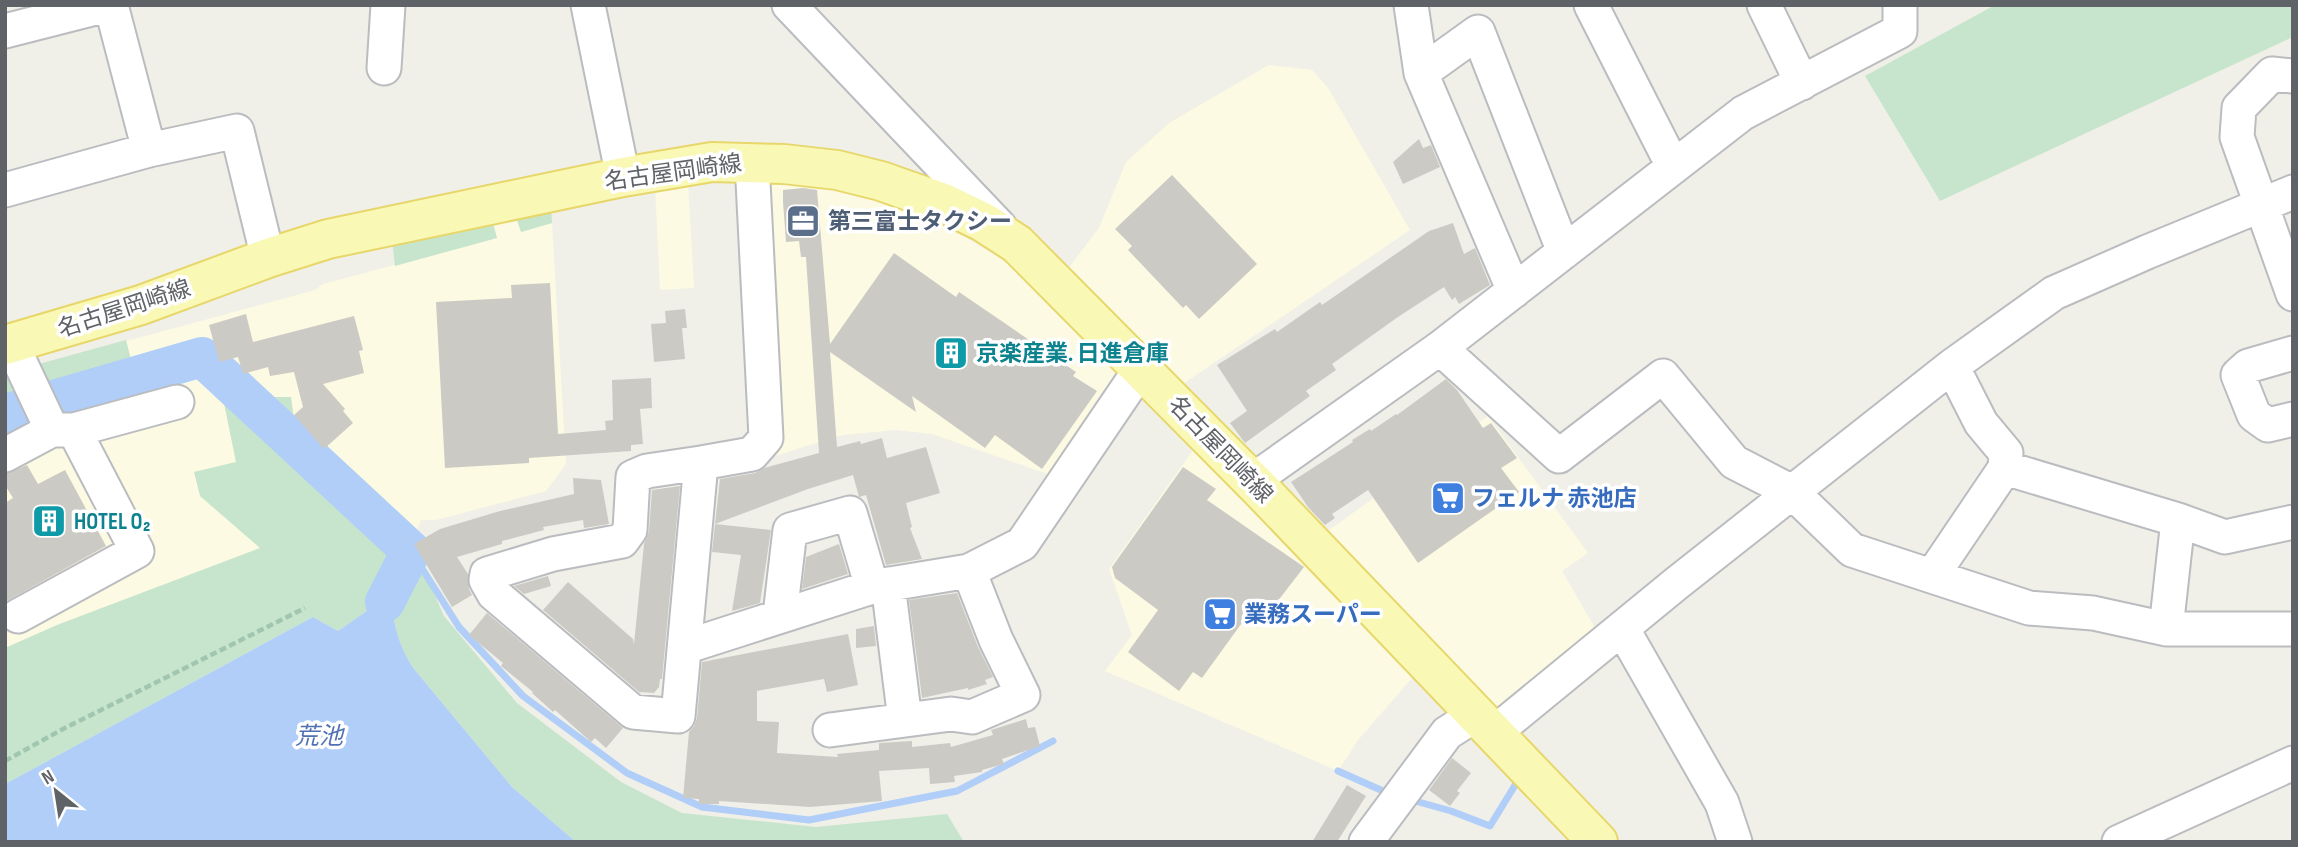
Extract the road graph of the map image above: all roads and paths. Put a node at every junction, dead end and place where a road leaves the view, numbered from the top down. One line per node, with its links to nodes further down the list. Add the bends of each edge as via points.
1 (109, 5): 9 (street); 14 (street)
2 (388, 5): 10 (street)
3 (589, 5): 17 (street)
4 (789, 5): 21 (street)
5 (1411, 5): 11 (street)
6 (1591, 5): 16 (street)
7 (1764, 5): 13 (street)
8 (1899, 5): 13 (street, via 1900,31)
9 (5, 32)
10 (384, 68)
11 (1421, 73): 22 (street, via 1478,32); 24 (street)
12 (2293, 76): 20 (street, via 2272,74 2239,108 2237,137)
13 (1802, 83): 16 (street, via 1743,113)
14 (149, 150): 18 (street); 23 (street, via 237,131)
15 (751, 162): 17 (main road, 名古屋岡崎線, via 712,162); 21 (main road, 名古屋岡崎線, via 837,170 881,181 946,204); 35 (street, via 766,438 752,454)
16 (1673, 166): 22 (street)
17 (623, 177): 23 (main road, 名古屋岡崎線, via 328,239)
18 (5, 190)
19 (2293, 192): 20 (street)
20 (2261, 203): 25 (street); 29 (street, via 2054,292)
21 (1017, 244): 30 (main road, 名古屋岡崎線)
22 (1563, 252): 24 (street)
23 (268, 258): 26 (main road, 名古屋岡崎線, via 141,306)
24 (1514, 292): 27 (street)
25 (2293, 294)
26 (8, 344): 33 (street)
27 (1440, 348): 37 (street); 38 (street, via 1559,456 1663,376 1734,463)
28 (2293, 353): 32 (street, via 2248,366 2238,375 2254,415 2268,425)
29 (1952, 366): 36 (street, via 1981,423 2006,453); 38 (street)
30 (1142, 368): 37 (main road, 名古屋岡崎線); 41 (street, via 1023,544)
31 (177, 402): 33 (street)
32 (2293, 419)
33 (57, 424): 34 (street); 46 (street, via 137,551)
34 (5, 455)
35 (701, 463): 50 (street); 50 (street, via 633,477 630,530 622,541 553,554 487,574 486,580 494,594 633,712 678,716)
36 (2006, 468): 39 (street); 42 (street)
37 (1252, 481): 52 (main road, 名古屋岡崎線)
38 (1792, 492): 42 (street, via 1852,550); 47 (street)
39 (2178, 520): 40 (street, via 2225,537); 48 (street)
40 (2293, 522)
41 (970, 571): 43 (street); 51 (street, via 1023,695 972,717)
42 (1932, 576): 48 (street, via 2029,608 2093,613)
43 (880, 586): 45 (street); 45 (street, via 850,513 790,530); 51 (street)
44 (305, 608): 54 (path)
45 (780, 615): 50 (street)
46 (18, 616)
47 (1622, 628): 52 (street); 58 (street, via 1722,803)
48 (2166, 629): 49 (street)
49 (2293, 629)
50 (685, 647)
51 (905, 720): 53 (street)
52 (1484, 724): 56 (street, via 1447,733); 57 (main road, 名古屋岡崎線)
53 (830, 730)
54 (5, 761)
55 (2293, 763): 59 (street)
56 (1366, 842)
57 (1598, 842)
58 (1735, 842)
59 (2119, 842)

